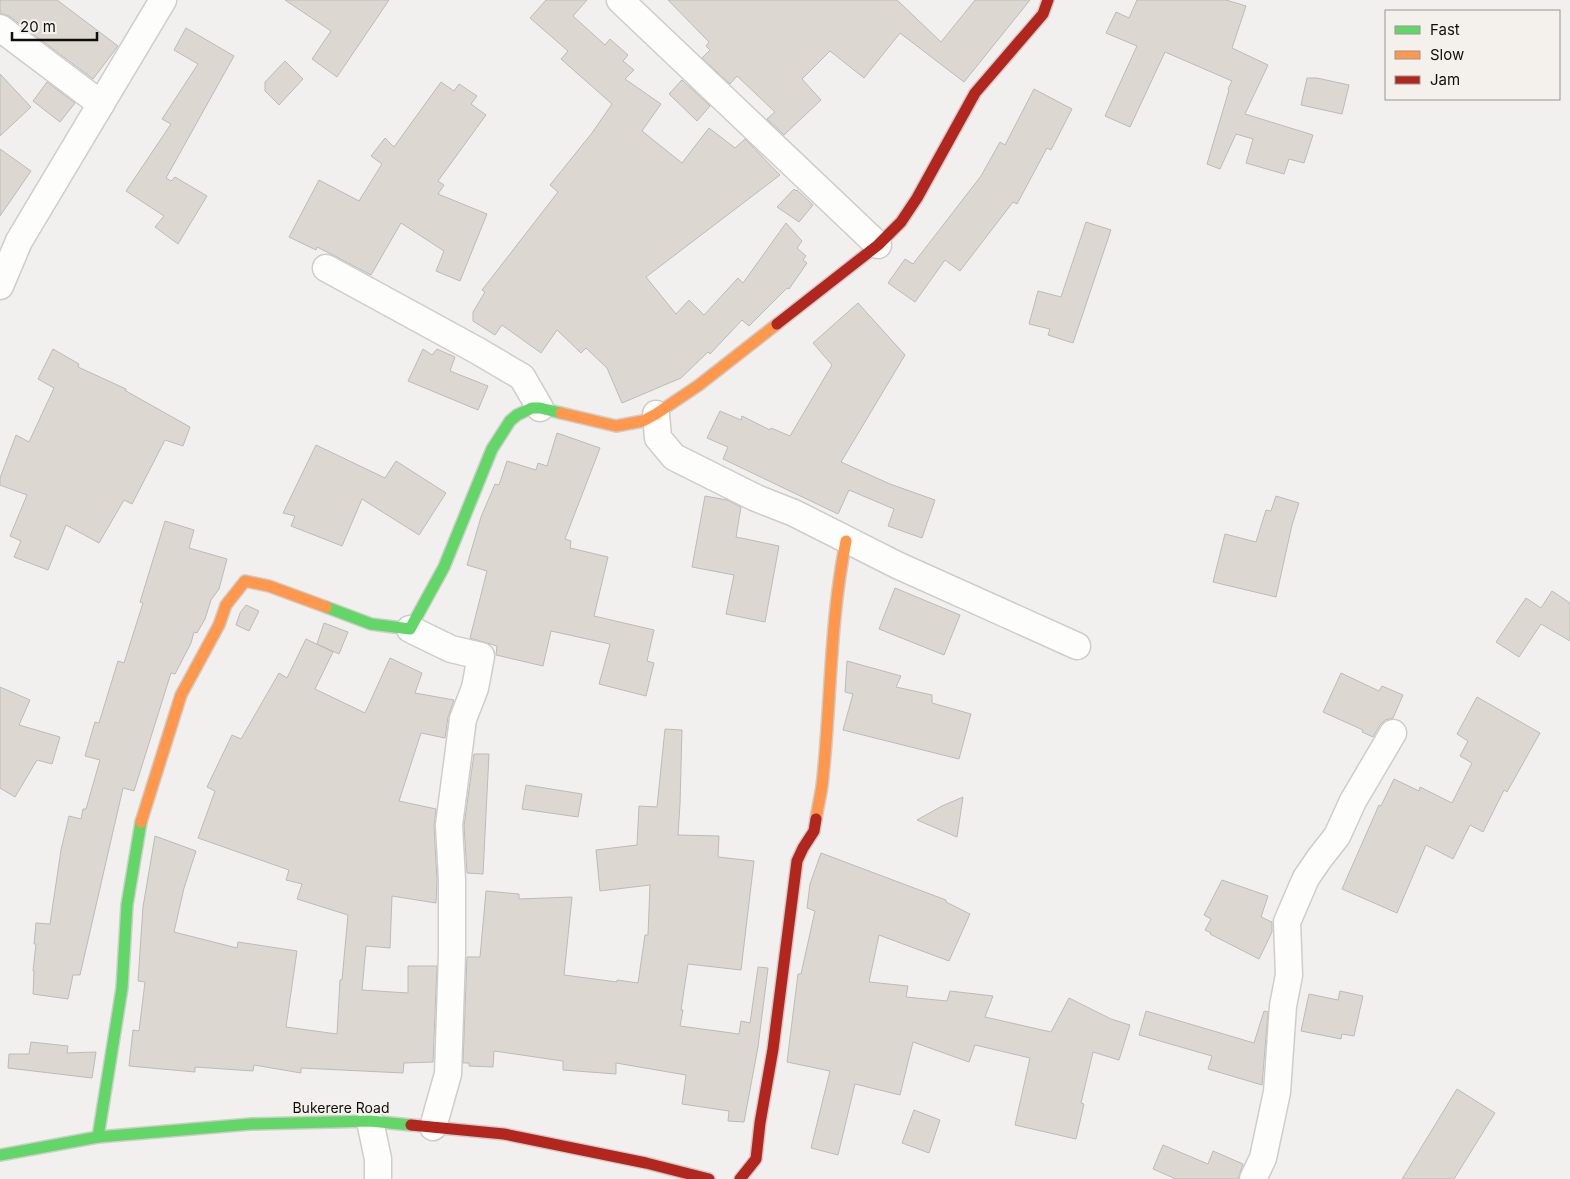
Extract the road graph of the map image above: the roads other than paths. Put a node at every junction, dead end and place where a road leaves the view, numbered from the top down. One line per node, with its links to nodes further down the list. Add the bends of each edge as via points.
1 (163, 0): 5 (street)
2 (620, 0): 6 (street)
3 (1041, 5): 6 (street, via 975,93 901,222)
4 (0, 28): 5 (street)
5 (101, 104): 8 (street, via 19,241)
6 (878, 245): 10 (street, via 699,385)
7 (326, 268): 9 (street, via 522,377)
8 (0, 286)
9 (540, 408): 10 (street, via 616,426 643,421); 12 (street, via 532,408 510,420 492,449 444,567)
10 (656, 414): 11 (street, via 658,438 674,457)
11 (846, 541): 13 (street); 21 (street, via 831,662 823,779 814,831 798,861 756,1159)
12 (410, 629): 16 (street, via 451,649 481,656 475,688 463,719 449,825 452,954 448,1074); 17 (street, via 371,624 269,586 245,581 226,605 219,625 181,695 140,826 127,905 122,988)
13 (1077, 646)
14 (1393, 733): 22 (street, via 1353,801 1337,836 1306,878 1287,922 1289,975 1283,1006 1276,1092 1263,1158)
15 (370, 1121): 16 (street, Bukerere Road); 17 (street, Bukerere Road, via 251,1124); 19 (street, via 378,1159)
16 (433, 1127): 20 (street, Bukerere Road, via 504,1134)
17 (98, 1137): 18 (street, Bukerere Road)
18 (0, 1155)
19 (378, 1179)
20 (709, 1179)
21 (740, 1179)
22 (1253, 1179)

